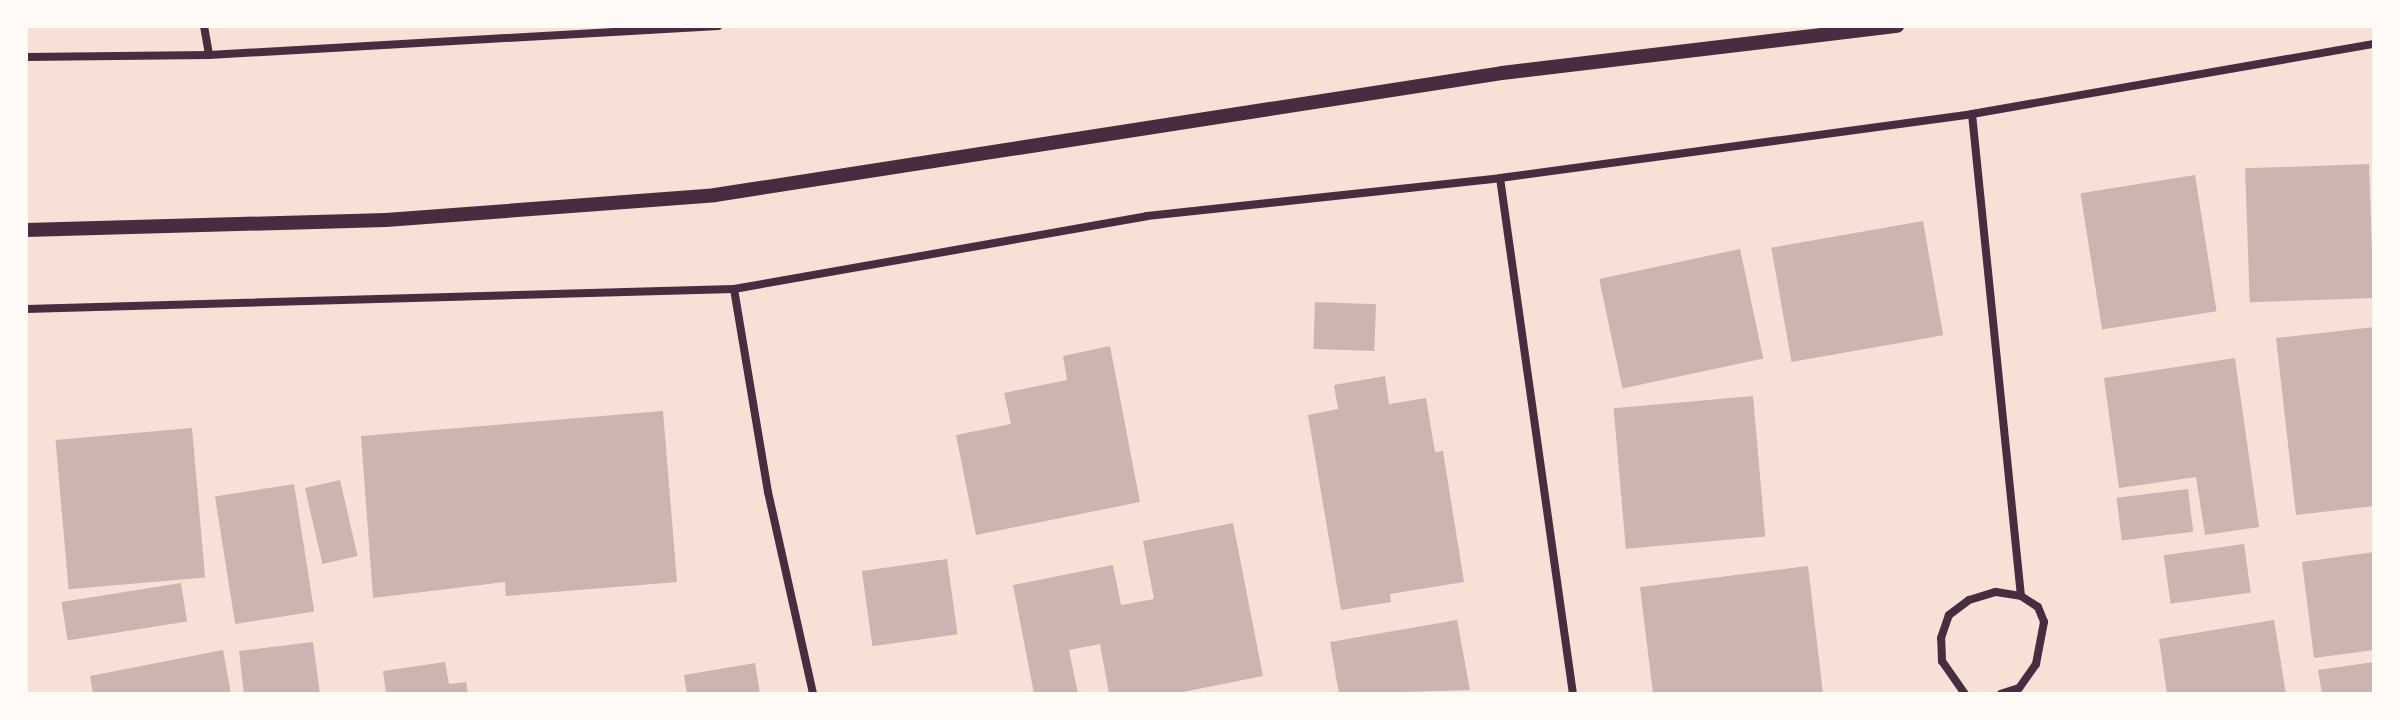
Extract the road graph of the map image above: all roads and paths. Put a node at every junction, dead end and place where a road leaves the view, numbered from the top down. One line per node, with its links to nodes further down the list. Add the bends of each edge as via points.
1 (204, 26): 6 (street)
2 (718, 26): 4 (street)
3 (1897, 26): 10 (street, via 1502,73 715,195 386,220)
4 (676, 29): 6 (street)
5 (2374, 44): 8 (street)
6 (209, 55): 7 (street)
7 (26, 57)
8 (1972, 114): 9 (street); 13 (street)
9 (1500, 178): 11 (street, via 1147,216); 15 (street)
10 (26, 230)
11 (734, 289): 12 (street); 14 (street, via 768,492)
12 (26, 309)
13 (2021, 596): 16 (street, via 1996,592 1969,600 1949,615 1941,638 1942,661); 17 (street, via 2038,607 2044,622 2036,664 2019,688)
14 (813, 694)
15 (1573, 694)
16 (1965, 694)
17 (2001, 694)

